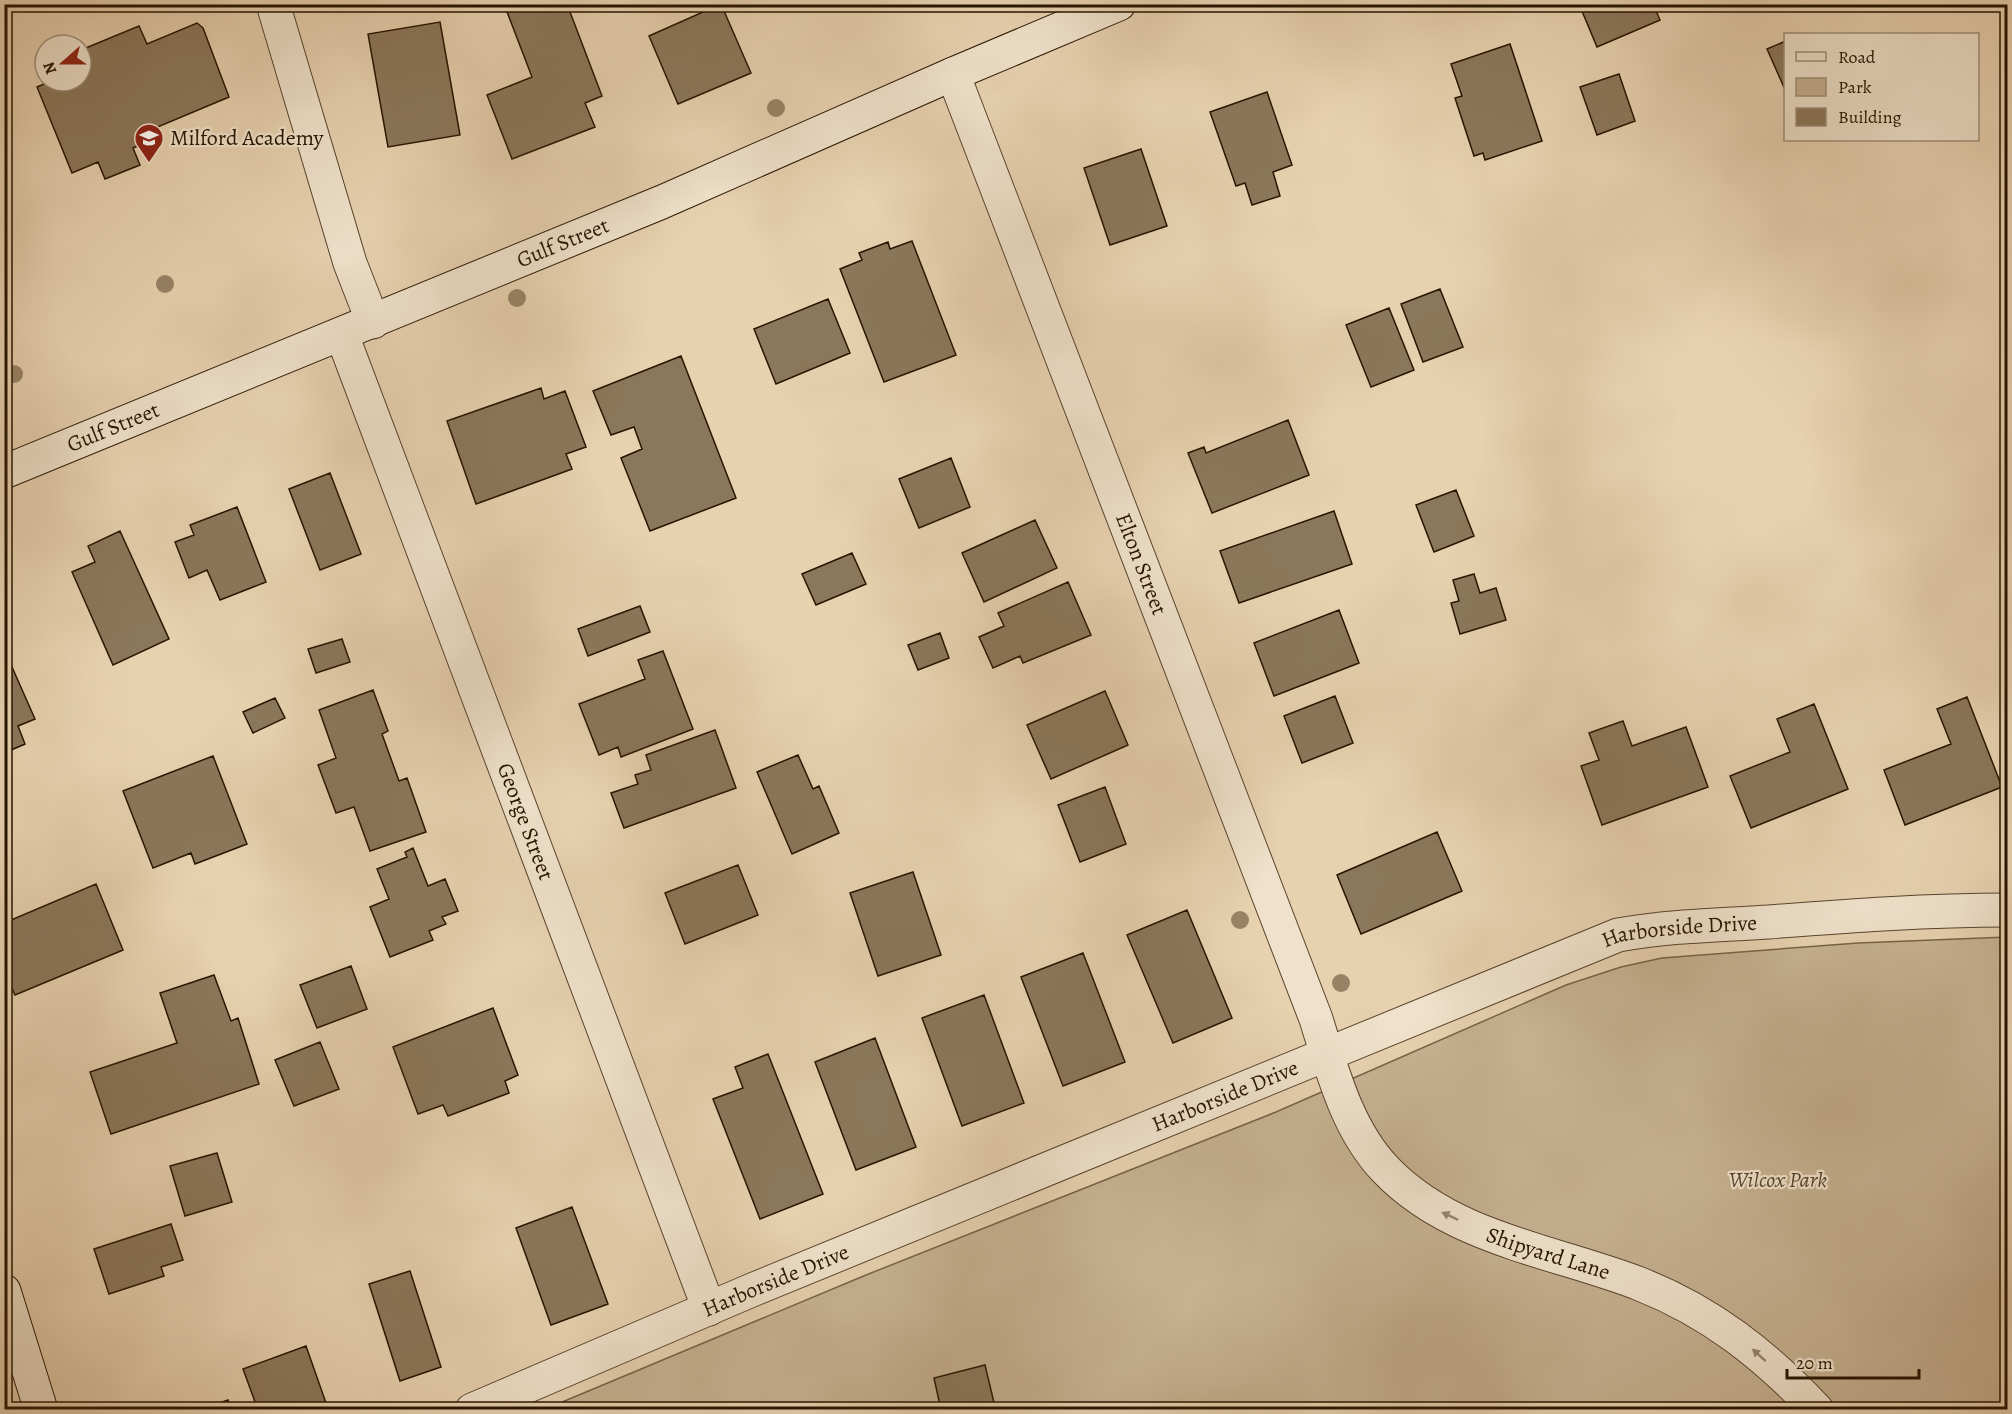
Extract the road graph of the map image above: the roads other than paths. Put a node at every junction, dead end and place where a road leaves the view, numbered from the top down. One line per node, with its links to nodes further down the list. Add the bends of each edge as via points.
1 (273, 4): 4 (street, via 346,252)
2 (1119, 4): 3 (street, Gulf Street)
3 (953, 74): 4 (street, Gulf Street, via 663,202); 8 (street, Elton Street)
4 (373, 322): 5 (street, Gulf Street)
5 (342, 336): 6 (street, Gulf Street); 10 (street, George Street)
6 (4, 472)
7 (2007, 910): 8 (street, Harborside Drive, via 1790,920 1618,935)
8 (1327, 1054): 10 (street, Harborside Drive); 13 (street, Shipyard Lane, one-way to 8, via 1738,1336 1677,1300 1585,1264 1510,1243 1424,1204 1385,1169 1357,1128)
9 (4, 1291): 11 (street)
10 (709, 1308): 12 (street, Harborside Drive)
11 (41, 1410)
12 (472, 1410)
13 (1817, 1410)

